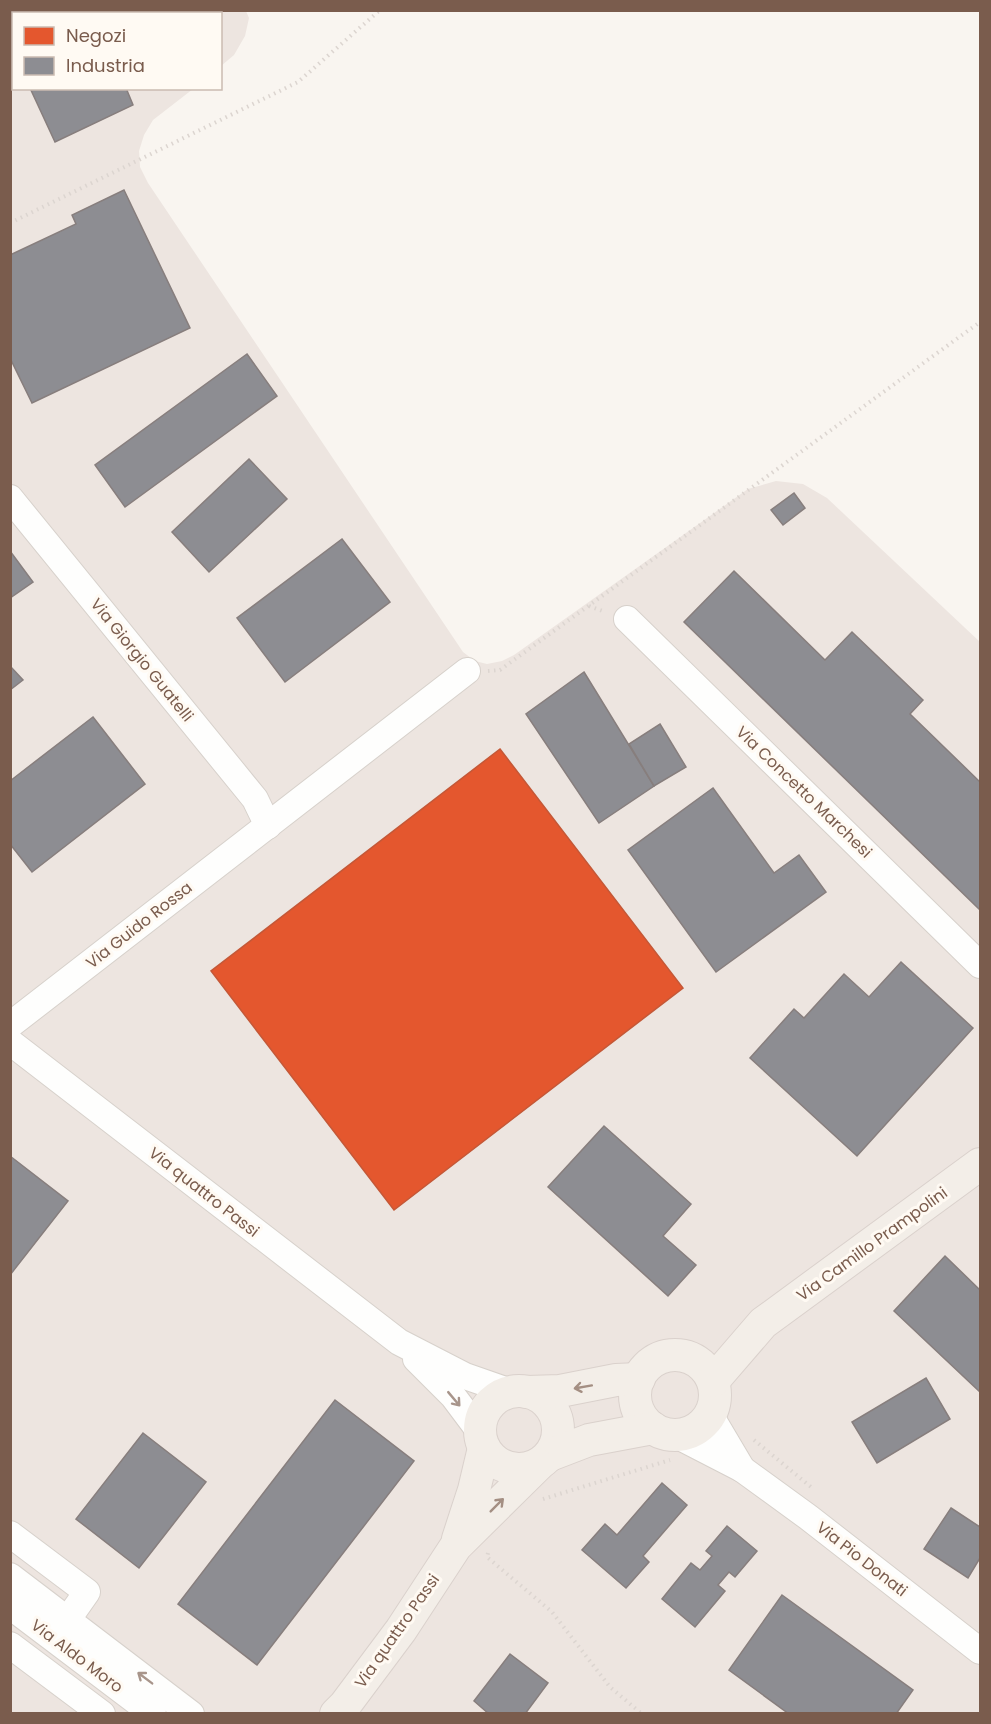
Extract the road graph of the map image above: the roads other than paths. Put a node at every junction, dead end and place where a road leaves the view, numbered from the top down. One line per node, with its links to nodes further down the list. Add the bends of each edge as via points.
1 (10, 498): 4 (street, Via Giorgio Guatelli, via 255,799)
2 (618, 616): 5 (street, Via Concetto Marchesi)
3 (467, 671): 4 (street, Via Guido Rossa)
4 (268, 826): 6 (street, Via Guido Rossa)
5 (981, 965)
6 (10, 1025)
7 (10, 1042): 9 (street, Via quattro Passi)
8 (981, 1164): 10 (main road, Via Camillo Prampolini)
9 (399, 1342): 12 (street, Via quattro Passi, via 465,1376); 14 (street, Via quattro Passi, one-way to 14, via 453,1396)
10 (702, 1370): 11 (main road, via 675,1355 658,1359); 13 (main road, via 715,1394)
11 (639, 1379): 12 (main road, one-way to 12, via 560,1391); 15 (main road, Via Pio Donati, via 635,1392 643,1418)
12 (519, 1392): 14 (main road, via 499,1397 488,1406 482,1419); 16 (main road, via 542,1398 556,1417 559,1433 554,1449)
13 (710, 1415): 15 (main road, via 696,1430); 17 (street, Via Pio Donati)
14 (482, 1440): 16 (main road, via 497,1463 510,1469 525,1469); 19 (main road, Via quattro Passi, via 474,1490)
15 (670, 1440): 16 (main road, via 589,1440); 17 (street, Via Pio Donati)
16 (544, 1460): 19 (main road, Via quattro Passi, one-way to 16)
17 (742, 1469): 24 (street, Via Pio Donati)
18 (10, 1533): 22 (street, Via Aldo Moro, via 87,1592)
19 (456, 1546): 28 (main road, Via quattro Passi, via 401,1630)
20 (10, 1576): 22 (street, Via Aldo Moro)
21 (10, 1606): 25 (street, Via Aldo Moro)
22 (68, 1619): 27 (street, Via Aldo Moro, one-way to 22)
23 (10, 1645): 26 (street, Via Aldo Moro)
24 (981, 1651)
25 (144, 1711)
26 (102, 1713)
27 (191, 1713)
28 (336, 1713)

